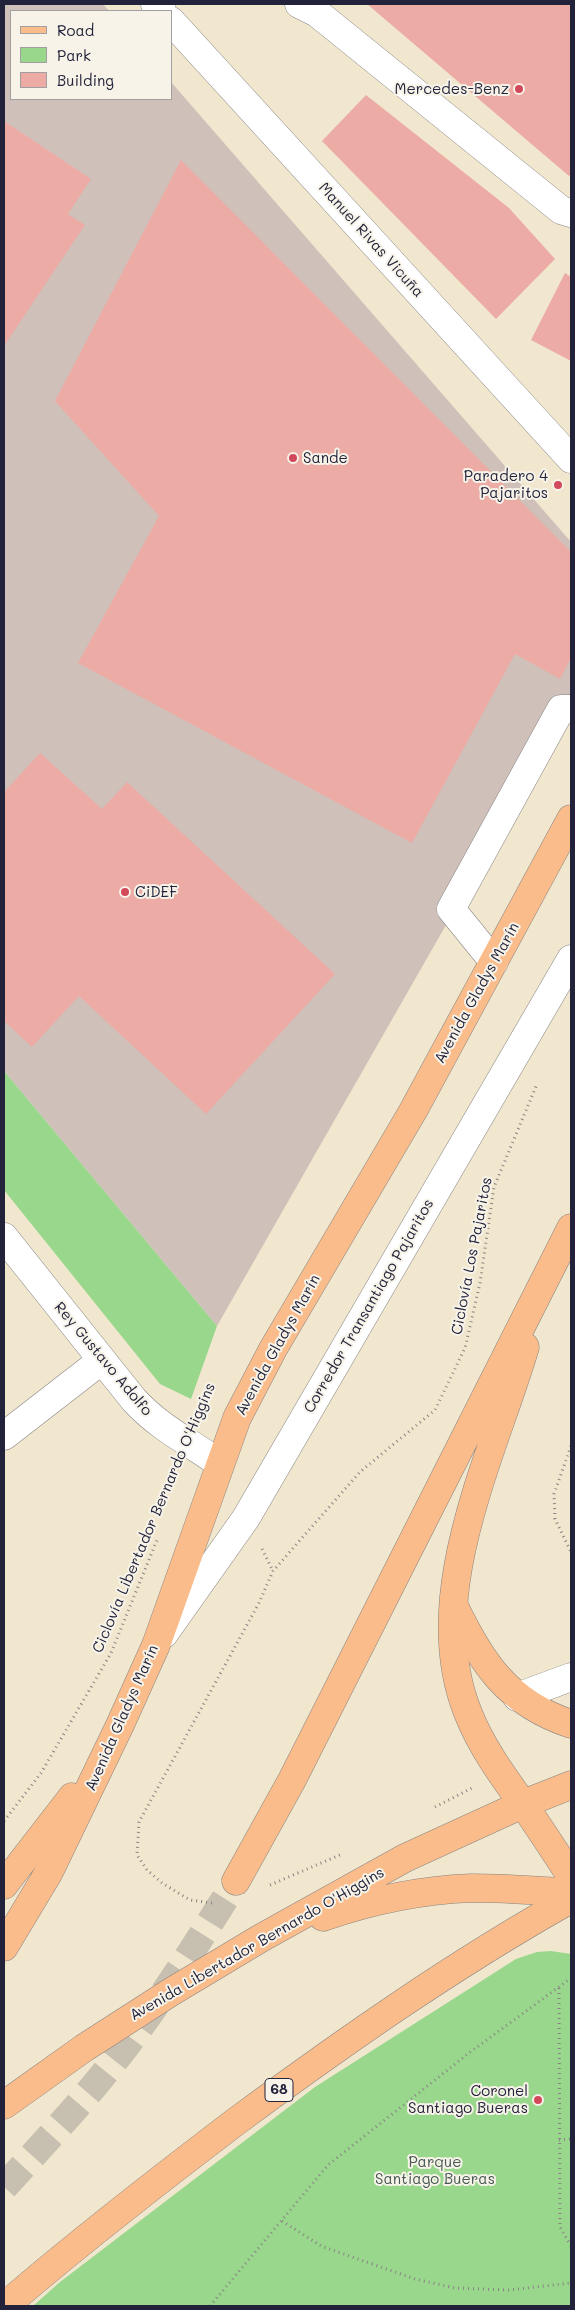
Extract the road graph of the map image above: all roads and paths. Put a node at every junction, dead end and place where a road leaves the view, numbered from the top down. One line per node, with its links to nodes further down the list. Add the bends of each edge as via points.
1 (299, 4): 3 (street, via 317,13 561,210)
2 (172, 22): 4 (street, Manuel Rivas Vicuña)
3 (571, 213)
4 (571, 459)
5 (571, 709): 8 (street, via 561,709 451,908)
6 (571, 819): 8 (main road, Avenida Gladys Marín)
7 (571, 959): 21 (street, Corredor Transantiago Pajaritos, via 246,1518)
8 (494, 962): 16 (main road, Avenida Gladys Marín, via 413,1111 273,1349 237,1418)
9 (541, 1076): 19 (path, Ciclovía Los Pajaritos, via 494,1186 480,1283 465,1348 435,1410 360,1472)
10 (571, 1228): 12 (main road)
11 (4, 1236): 13 (street, Rey Gustavo Adolfo)
12 (533, 1301): 20 (main road, via 522,1356 477,1486 466,1529); 30 (main road, via 296,1771)
13 (102, 1360): 14 (street); 16 (street, Rey Gustavo Adolfo, via 150,1417)
14 (4, 1436)
15 (571, 1446): 18 (path, via 554,1494 555,1519)
16 (219, 1463): 21 (main road, Avenida Gladys Marín)
17 (159, 1536): 28 (path, Ciclovía Libertador Bernardo O'Higgins, via 112,1654 41,1773)
18 (571, 1552)
19 (273, 1571)
20 (454, 1606): 23 (main road, via 487,1662); 27 (main road, via 453,1653 468,1713 500,1773)
21 (156, 1645): 25 (main road, Avenida Gladys Marín)
22 (571, 1677): 23 (street)
23 (517, 1697): 24 (main road)
24 (571, 1724)
25 (120, 1726): 31 (main road, via 75,1793); 35 (main road, Avenida Gladys Marín, via 49,1872)
26 (571, 1785): 27 (main road, Avenida Libertador Bernardo O'Higgins)
27 (523, 1804): 29 (main road); 34 (main road, Avenida Libertador Bernardo O'Higgins, via 405,1858)
28 (4, 1821)
29 (571, 1876)
30 (236, 1881)
31 (4, 1885)
32 (571, 1892): 34 (main road, via 474,1888 402,1895 346,1909)
33 (571, 1899): 44 (main road, 68, via 515,1930 291,2081 119,2212)
34 (260, 1938): 38 (main road, Avenida Libertador Bernardo O'Higgins, via 140,2012)
35 (4, 1947)
36 (571, 1978): 37 (path)
37 (559, 1987): 40 (path); 41 (path, via 469,2053 328,2165)
38 (4, 2105)
39 (571, 2139): 40 (path)
40 (560, 2140): 42 (path, via 560,2227)
41 (282, 2221): 43 (path, via 322,2246 415,2279 455,2288 509,2290); 45 (path)
42 (571, 2246)
43 (571, 2283)
44 (5, 2306)
45 (210, 2306)

